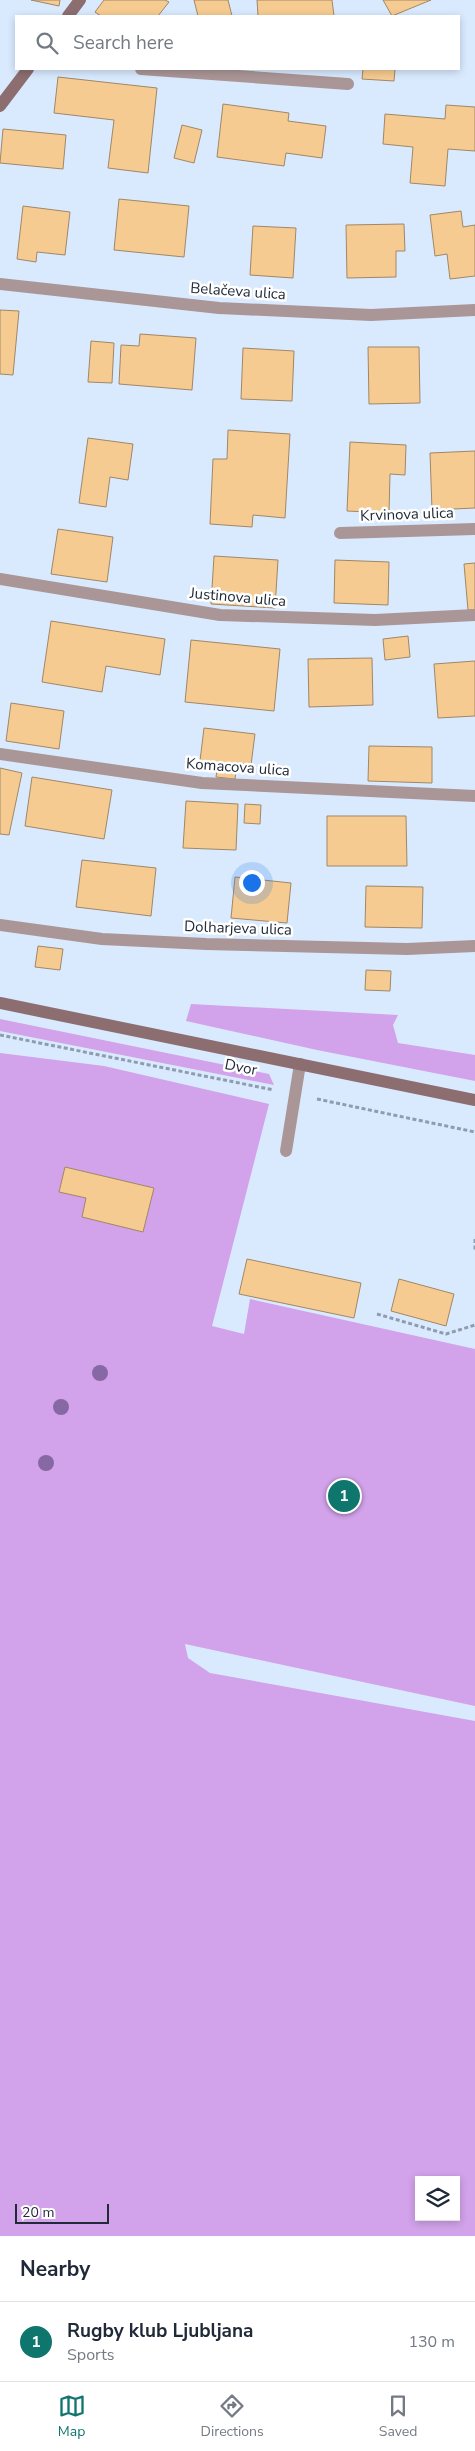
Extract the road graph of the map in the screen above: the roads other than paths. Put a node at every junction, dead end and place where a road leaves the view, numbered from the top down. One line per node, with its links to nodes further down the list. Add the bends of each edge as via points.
1 (80, 0): 2 (street)
2 (69, 15)
3 (27, 70): 6 (street)
4 (155, 70): 5 (street)
5 (348, 84)
6 (0, 106)
7 (0, 284): 8 (street, Belačeva ulica, via 218,308 371,315)
8 (475, 310)
9 (475, 529): 10 (street, Krvinova ulica)
10 (340, 533)
11 (0, 579): 12 (street, Justinova ulica, via 220,615 376,620)
12 (475, 616)
13 (0, 754): 14 (street, Komacova ulica, via 202,783)
14 (475, 796)
15 (0, 925): 16 (street, Dolharjeva ulica, via 102,939 206,944 407,949)
16 (475, 946)
17 (0, 1003): 18 (street, Dvor)
18 (300, 1064): 19 (street, Dvor); 20 (street)
19 (475, 1100)
20 (286, 1151)

